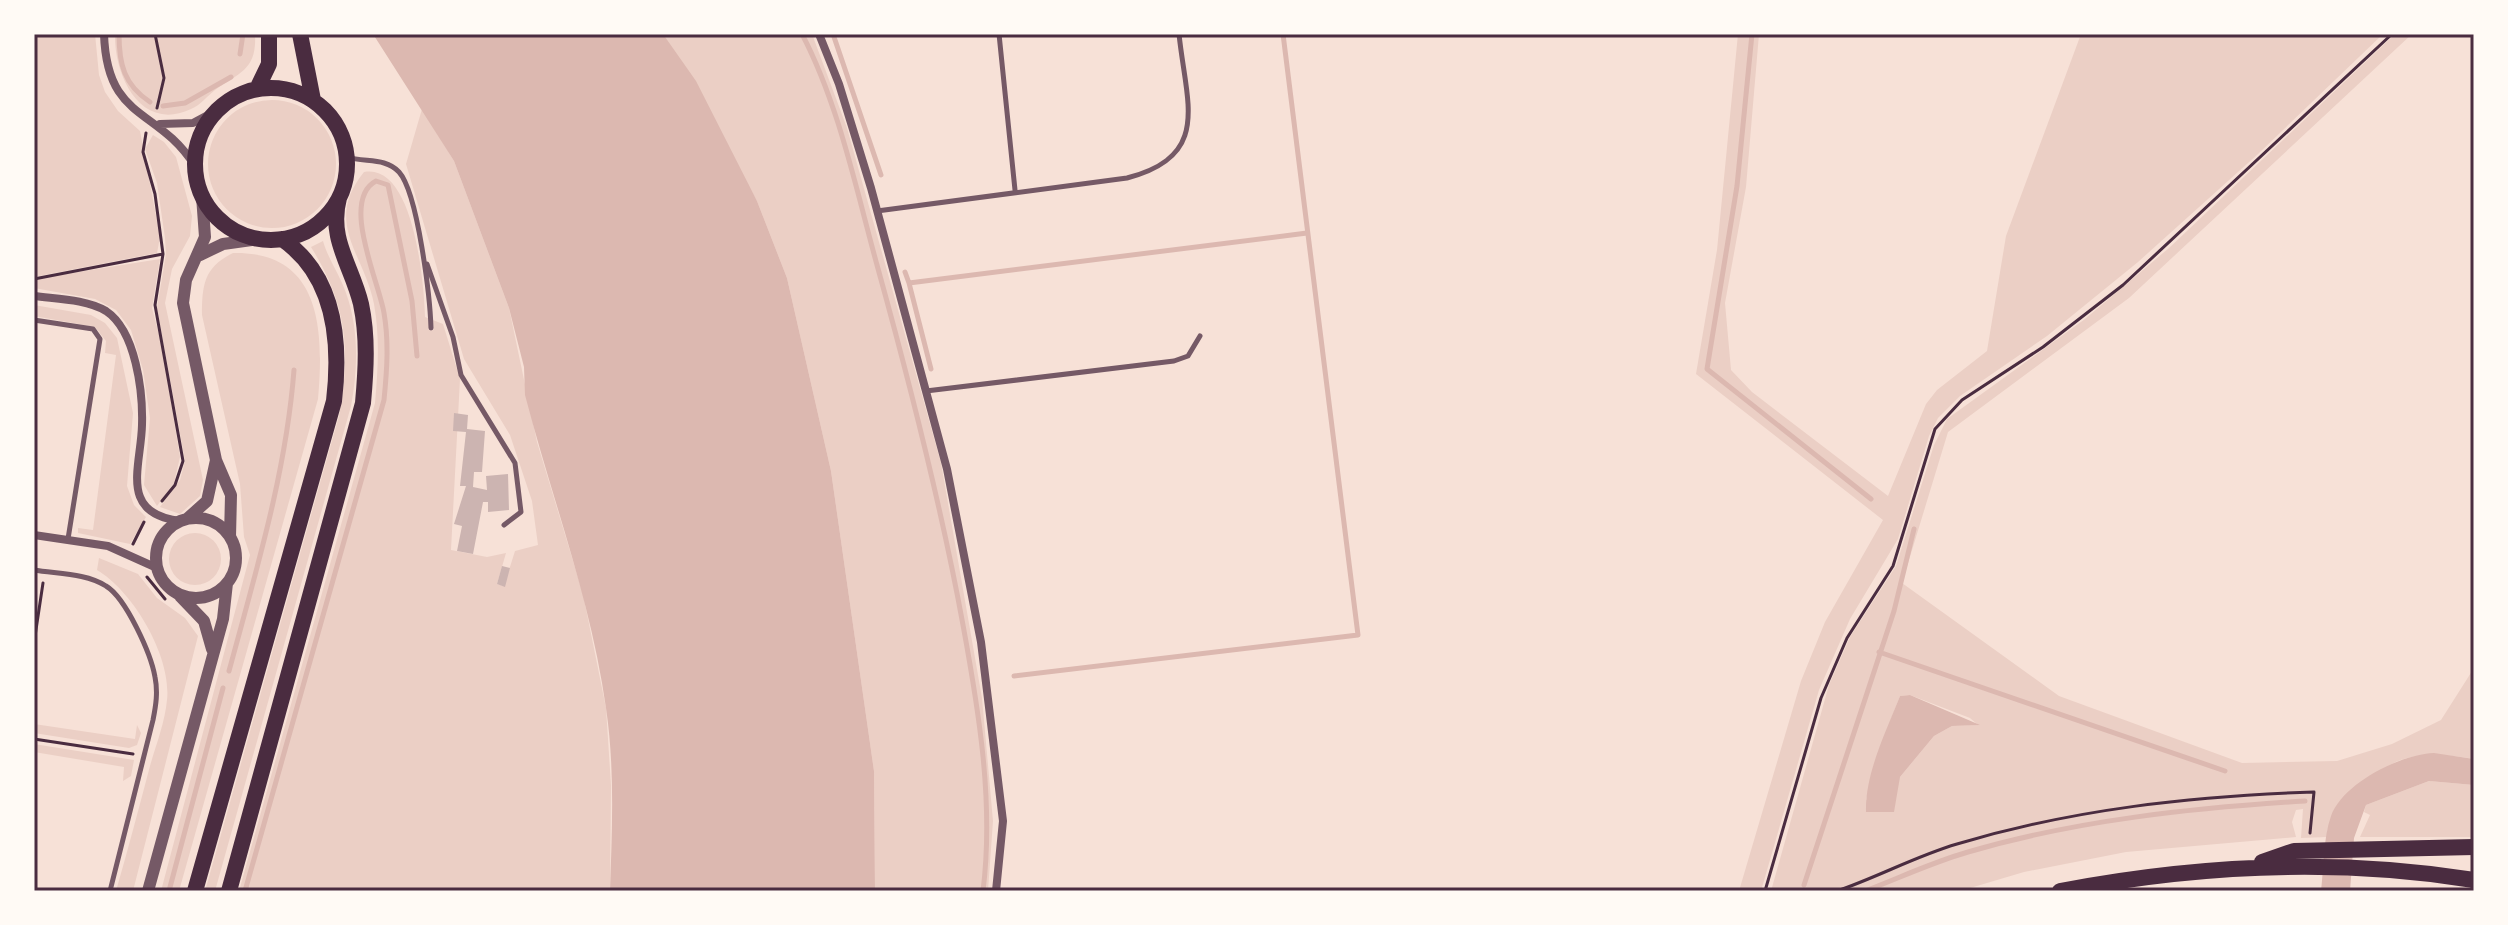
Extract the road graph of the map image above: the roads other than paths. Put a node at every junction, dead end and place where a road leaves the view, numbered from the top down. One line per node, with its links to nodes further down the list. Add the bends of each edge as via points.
1 (104, 34): 10 (street, via 114,86 131,108)
2 (269, 34): 7 (main road, via 269,64)
3 (300, 34): 8 (main road)
4 (819, 34): 16 (street)
5 (999, 34): 13 (lane)
6 (1179, 34): 13 (lane, via 1189,129 1176,155 1156,170 1127,178)
7 (257, 89): 8 (main road, via 286,89); 9 (main road)
8 (313, 100): 11 (main road, via 336,125)
9 (219, 109): 10 (street, via 193,123); 12 (main road, via 201,135)
10 (154, 123): 12 (street, via 178,142)
11 (347, 157): 15 (main road); 20 (lane, via 385,162 399,172)
12 (195, 166): 14 (main road)
13 (1015, 190): 16 (lane)
14 (202, 196): 17 (main road, via 226,225); 19 (street, via 206,225)
15 (339, 198): 18 (main road, via 322,221); 43 (main road, via 338,246 354,284 365,335 363,403)
16 (877, 211): 25 (street)
17 (260, 239): 18 (main road); 19 (street, via 211,247)
18 (282, 239): 42 (main road, via 312,267 327,295 336,337 334,401)
19 (195, 260): 26 (street, via 183,303)
20 (427, 264): 23 (lane); 28 (lane, via 461,375 515,463 521,512)
21 (34, 296): 27 (street, via 98,307 121,329 134,362 141,408 136,486 153,512)
22 (34, 320): 31 (lane, via 93,329 100,339)
23 (431, 328)
24 (1200, 336): 25 (lane, via 1188,356 1174,361)
25 (926, 391): 44 (street, via 981,642 1003,821)
26 (216, 460): 27 (street, via 207,501); 30 (street, via 231,495)
27 (183, 520): 30 (street, via 205,519); 32 (street, via 162,537)
28 (504, 525)
29 (34, 535): 31 (street)
30 (230, 537): 34 (street, via 236,561)
31 (68, 540): 32 (street, via 108,546)
32 (157, 568): 35 (street)
33 (34, 570): 40 (lane, via 92,578 109,587 124,605 155,675 157,700)
34 (227, 583): 35 (street, via 199,598); 36 (street, via 223,619)
35 (178, 594): 36 (street, via 204,621)
36 (212, 649): 41 (street)
37 (2474, 847): 38 (main road, via 2360,849)
38 (2293, 859): 39 (main road); 45 (main road)
39 (2474, 880)
40 (110, 891)
41 (148, 891)
42 (195, 891)
43 (229, 891)
44 (996, 891)
45 (2060, 891)

